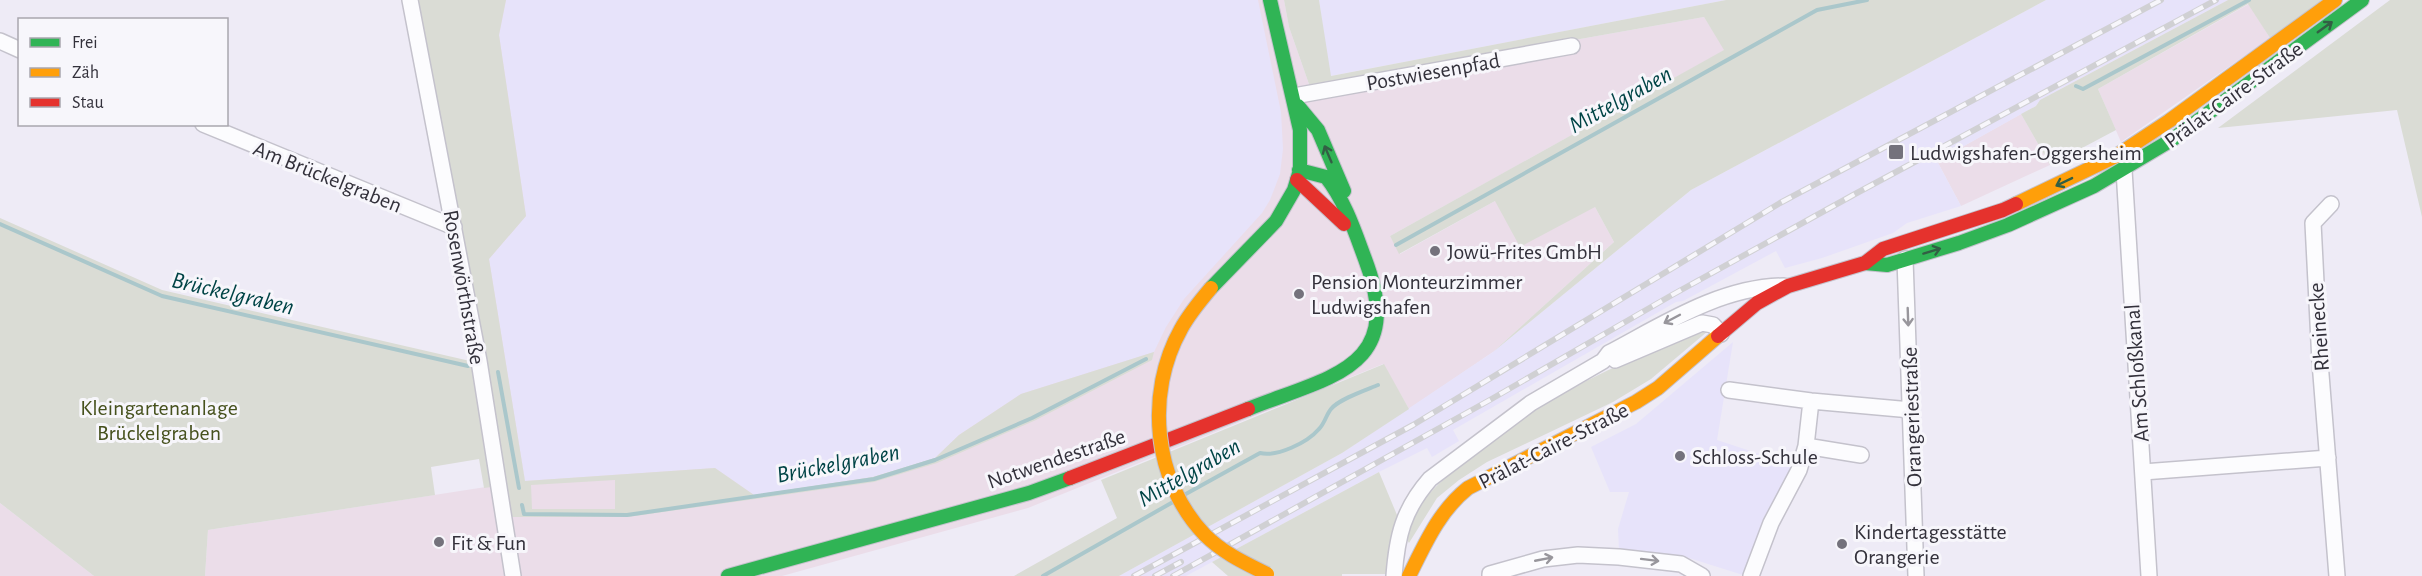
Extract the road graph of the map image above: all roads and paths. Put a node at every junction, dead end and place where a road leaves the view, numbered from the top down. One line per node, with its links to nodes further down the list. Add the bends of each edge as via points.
1 (410, 0): 18 (street, Rosenwörthstraße)
2 (1270, 0): 10 (street)
3 (2335, 0): 8 (street, Prälat-Caire-Straße)
4 (2362, 0): 9 (street, Prälat-Caire-Straße, one-way to 4)
5 (0, 41): 7 (street)
6 (1572, 46): 10 (street, Postwiesenpfad)
7 (18, 49)
8 (2227, 80): 9 (street); 12 (street, Prälat-Caire-Straße)
9 (2236, 92): 13 (street, Prälat-Caire-Straße)
10 (1296, 100): 14 (street, via 1301,129); 19 (street, one-way to 10, via 1355,216 1318,130)
11 (208, 126): 18 (street, Am Brückelgraben)
12 (2116, 156): 13 (street); 20 (street, Prälat-Caire-Straße, one-way to 20, via 2003,210)
13 (2124, 170): 21 (street, Prälat-Caire-Straße, one-way to 13, via 2008,225); 32 (street, Am Schloßkanal)
14 (1298, 175): 16 (street); 17 (street); 19 (street, via 1319,174 1327,178)
15 (2331, 204): 31 (street, Rheinecke, via 2313,223)
16 (1331, 209): 17 (street, via 1310,205); 19 (street, via 1341,223)
17 (1283, 211): 38 (street, bridge, via 1190,314 1169,354 1158,398 1160,449 1182,504 1223,552)
18 (454, 227): 36 (street, Rosenwörthstraße)
19 (1352, 228): 37 (street, Notwendestraße, via 1374,286 1378,311 1375,335 1362,356 1339,373 1029,493)
20 (1902, 243): 21 (street); 22 (street, Prälat-Caire-Straße, via 1883,249)
21 (1905, 259): 22 (street, Prälat-Caire-Straße, via 1887,264); 28 (street, Orangeriestraße, one-way to 28)
22 (1865, 262): 23 (street, Prälat-Caire-Straße)
23 (1788, 286): 24 (street, Prälat-Caire-Straße, via 1757,303); 25 (street, Prälat-Caire-Straße, one-way to 25, via 1753,288 1697,307 1609,353)
24 (1721, 334): 25 (street, Prälat-Caire-Straße, via 1713,325 1702,322 1612,361); 33 (street, Prälat-Caire-Straße, via 1636,402 1468,488 1444,510)
25 (1603, 361): 39 (street, Prälat-Caire-Straße, via 1531,403 1430,479 1407,510)
26 (1729, 390): 27 (street)
27 (1811, 401): 28 (street); 29 (street)
28 (1911, 410): 43 (street, Orangeriestraße)
29 (1806, 446): 30 (street); 42 (street)
30 (1861, 455)
31 (2328, 458): 32 (street); 45 (street, Rheinecke)
32 (2143, 472): 44 (street, Am Schloßkanal)
33 (1421, 548): 35 (street); 39 (street)
34 (1680, 570): 40 (street, one-way to 34, via 1543,559 1578,555); 41 (street)
35 (1415, 575)
36 (513, 576)
37 (728, 576)
38 (1272, 576)
39 (1394, 576)
40 (1490, 576)
41 (1702, 576)
42 (1751, 576)
43 (1916, 576)
44 (2149, 576)
45 (2337, 576)

